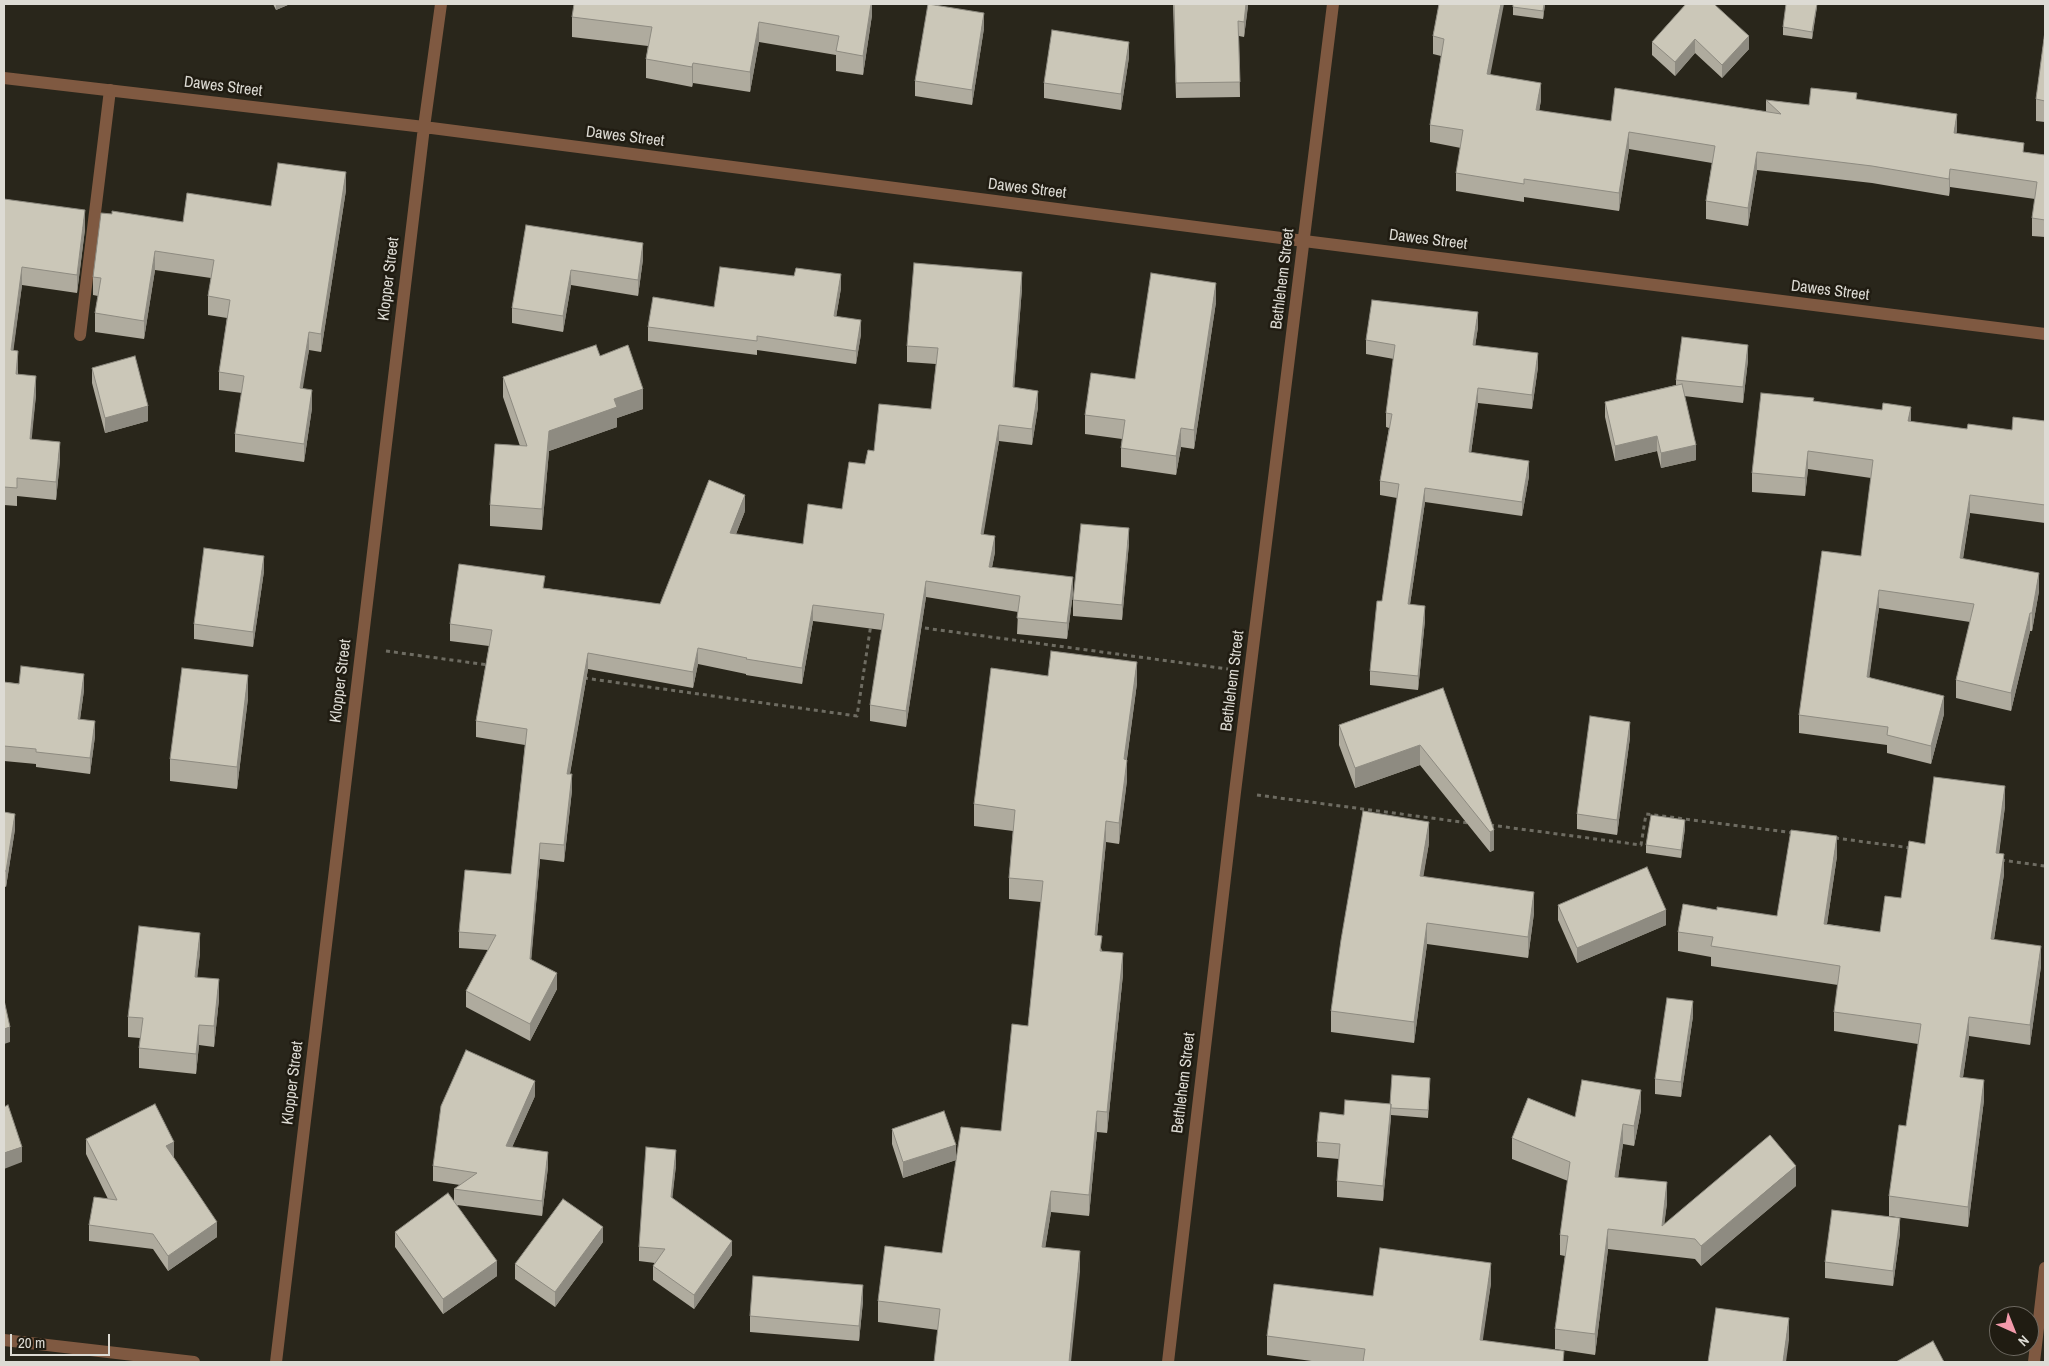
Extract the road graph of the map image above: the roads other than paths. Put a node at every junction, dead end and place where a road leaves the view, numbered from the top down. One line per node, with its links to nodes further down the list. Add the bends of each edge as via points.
1 (441, 4): 5 (street, Klopper Street)
2 (1333, 4): 6 (street, Bethlehem Street)
3 (4, 78): 4 (street, Dawes Street)
4 (110, 90): 5 (street, Dawes Street); 8 (street)
5 (424, 127): 6 (street, Dawes Street); 12 (street, Klopper Street)
6 (1304, 241): 7 (street, Dawes Street); 13 (street, Bethlehem Street)
7 (2045, 334)
8 (80, 335)
9 (2045, 1268): 14 (street)
10 (4, 1340): 11 (street)
11 (194, 1362)
12 (276, 1362)
13 (1168, 1362)
14 (2034, 1362)

